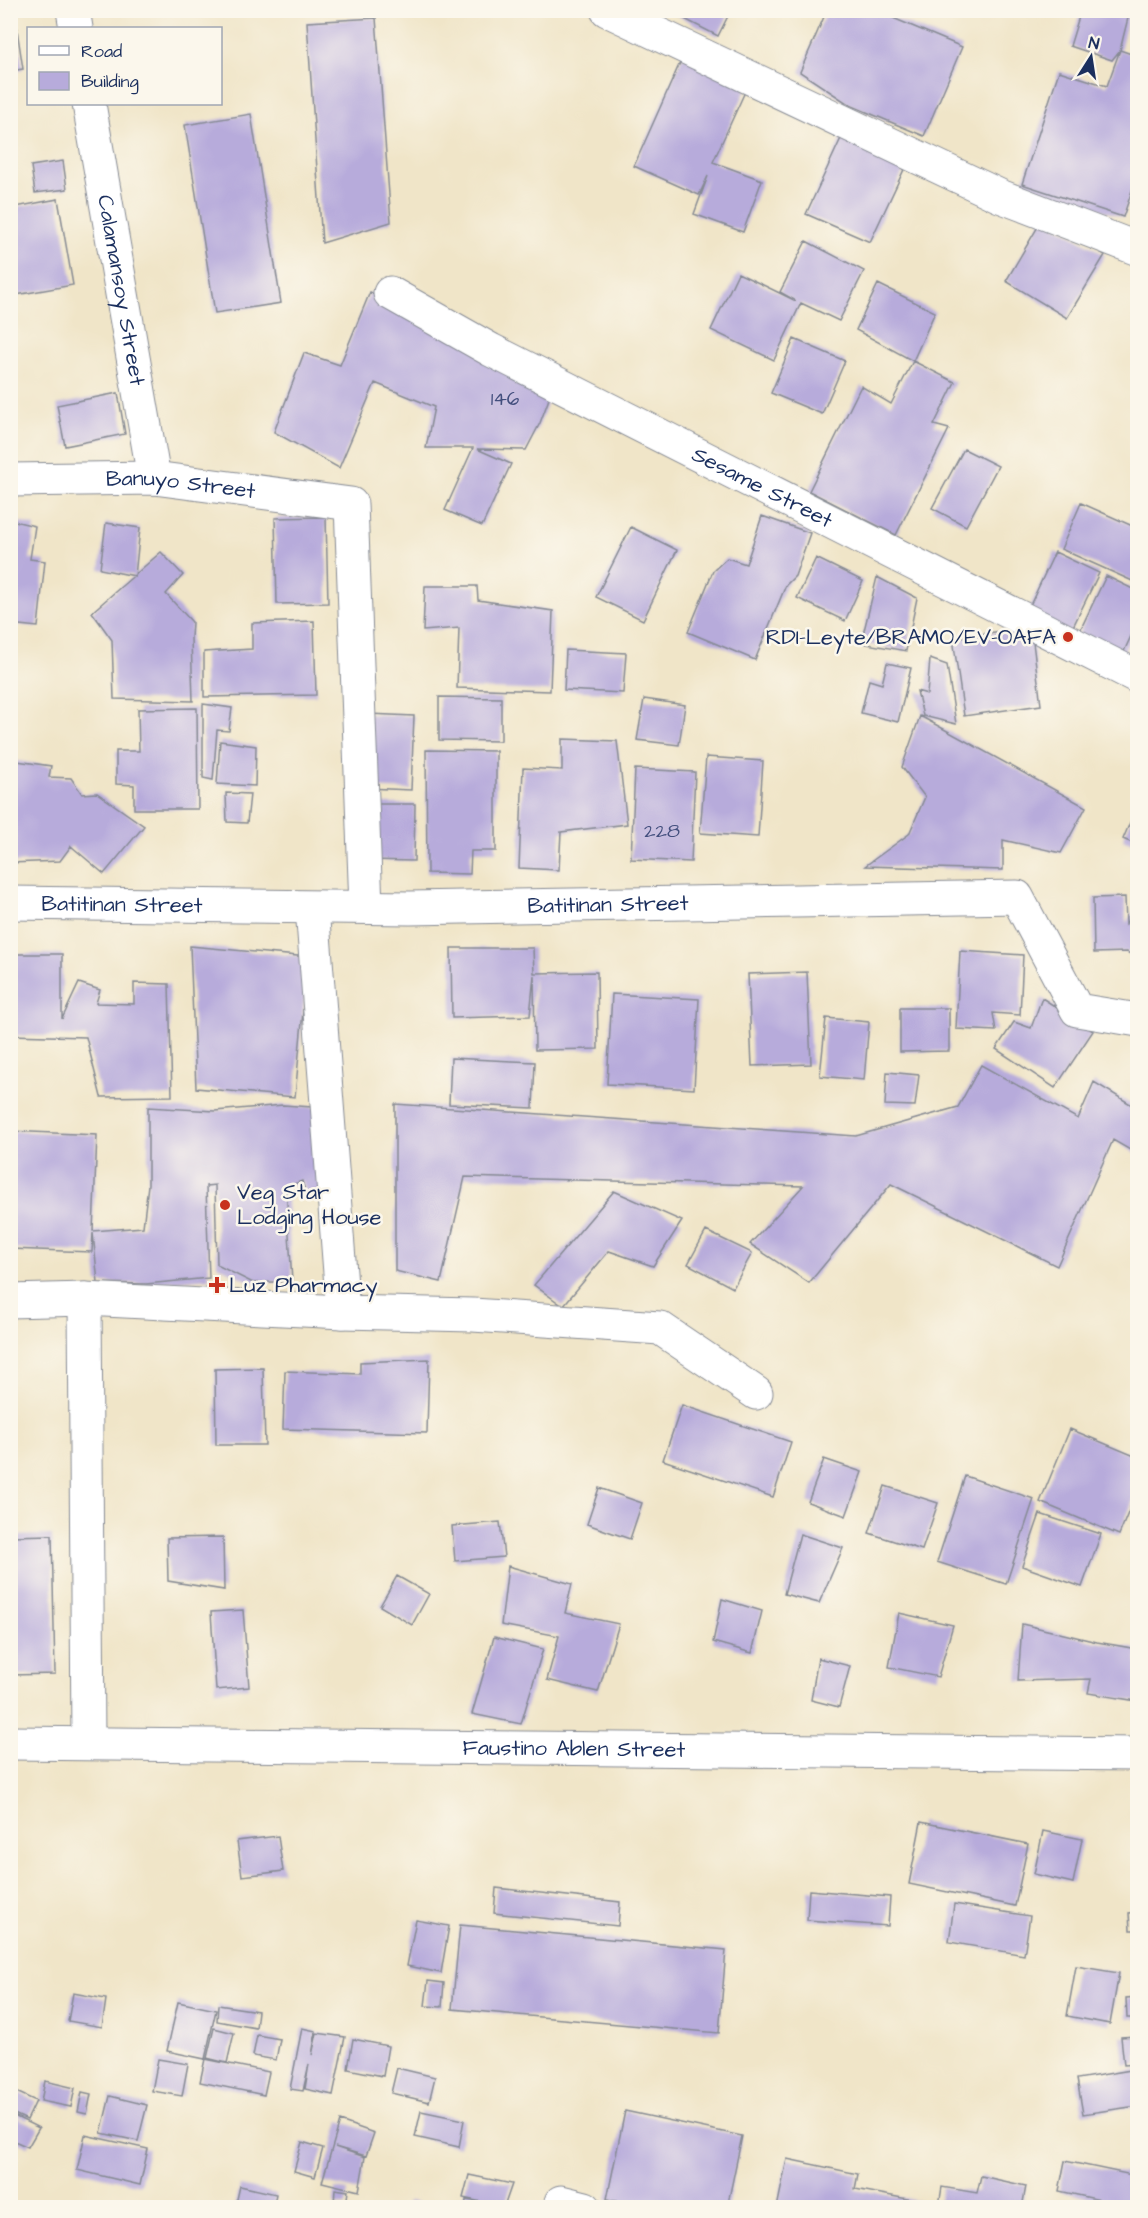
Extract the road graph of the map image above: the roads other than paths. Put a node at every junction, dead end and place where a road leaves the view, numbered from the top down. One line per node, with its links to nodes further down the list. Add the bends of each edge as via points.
1 (73, 10): 3 (street)
2 (608, 10): 5 (street, via 1000,196)
3 (76, 27)
4 (89, 105): 7 (street, Calamansoy Street)
5 (1137, 249)
6 (390, 293): 9 (street, Sesame Street, via 491,350)
7 (154, 478): 8 (street, Banuyo Street); 11 (street, Banuyo Street, via 351,504)
8 (10, 480)
9 (1137, 677)
10 (10, 903): 12 (street, Batitinan Street)
11 (366, 907): 12 (street, Batitinan Street); 13 (street, Batitinan Street, via 1017,897 1077,1010)
12 (312, 908): 16 (street)
13 (1137, 1020)
14 (86, 1299): 15 (street); 16 (street); 19 (street)
15 (10, 1301)
16 (343, 1312): 17 (street, via 473,1315 660,1328)
17 (756, 1393)
18 (10, 1743): 19 (street, Faustino Ablen Street)
19 (88, 1743): 20 (street, Faustino Ablen Street)
20 (1137, 1754)

